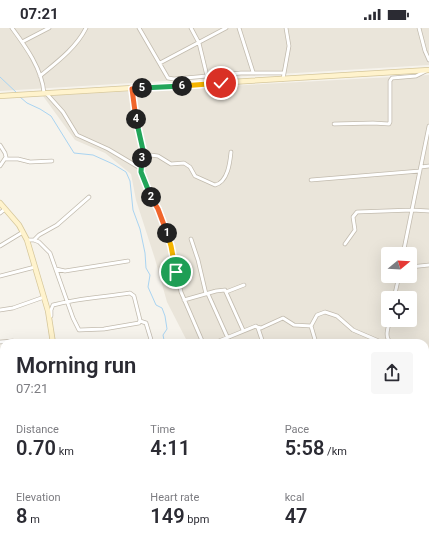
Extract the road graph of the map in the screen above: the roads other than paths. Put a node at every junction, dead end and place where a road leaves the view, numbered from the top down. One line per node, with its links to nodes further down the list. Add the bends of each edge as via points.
1 (12, 28): 10 (street)
2 (49, 28): 10 (street)
3 (86, 28): 17 (street, via 61,59)
4 (139, 28): 13 (street)
5 (191, 28): 11 (street)
6 (226, 28): 11 (street)
7 (239, 28): 15 (street)
8 (286, 28): 16 (street, via 289,46)
9 (419, 28): 12 (street)
10 (22, 42): 17 (street)
11 (199, 43): 13 (street); 18 (street)
12 (429, 60)
13 (160, 63): 18 (street, via 168,78)
14 (428, 70): 19 (street); 23 (street, via 416,76 392,78 389,124)
15 (252, 72): 16 (street); 18 (street)
16 (284, 73): 19 (street)
17 (40, 76): 21 (street)
18 (207, 76)
19 (283, 79): 20 (street)
20 (132, 89): 21 (street); 27 (street)
21 (45, 93): 22 (street); 33 (street, via 63,112 77,135)
22 (0, 96)
23 (334, 124)
24 (429, 126): 32 (street)
25 (0, 145): 28 (street)
26 (231, 152): 27 (street, via 230,166 224,177 215,185 195,176 184,163 171,164 158,156)
27 (144, 154): 33 (street)
28 (6, 159): 29 (street); 30 (street)
29 (52, 161)
30 (0, 166)
31 (429, 166): 32 (street)
32 (421, 167): 34 (street)
33 (140, 168): 59 (street, via 171,246)
34 (420, 171): 35 (street); 39 (street)
35 (311, 180)
36 (89, 197): 45 (street)
37 (0, 203): 38 (street)
38 (5, 209): 41 (street); 42 (street)
39 (412, 210): 40 (street); 46 (street, via 356,213 353,217 354,231); 48 (street)
40 (429, 211)
41 (0, 213)
42 (23, 232): 44 (street); 47 (street)
43 (191, 239): 57 (street)
44 (27, 240): 45 (street); 52 (street)
45 (34, 240): 53 (street, via 48,250)
46 (345, 244)
47 (0, 246)
48 (404, 247)
49 (128, 262): 53 (street, via 61,272)
50 (429, 265): 51 (street)
51 (417, 266)
52 (35, 267): 54 (street); 58 (street)
53 (56, 270): 60 (street)
54 (0, 276)
55 (244, 285): 56 (street)
56 (226, 292): 57 (street, via 224,290); 67 (street)
57 (207, 294): 59 (street); 68 (street)
58 (44, 297): 61 (street, via 14,308); 63 (street)
59 (184, 300): 71 (street)
60 (67, 302): 62 (street, via 80,330 114,327); 62 (street, via 132,293); 63 (street, via 52,306)
61 (0, 310)
62 (140, 321): 70 (street, via 146,322)
63 (51, 324): 69 (street)
64 (312, 326): 65 (street, via 294,325 283,318 261,328); 74 (street); 75 (street, via 317,315 327,312 353,330)
65 (257, 327): 67 (street); 73 (street)
66 (388, 327): 76 (street)
67 (243, 330): 68 (street)
68 (227, 337): 72 (street)
69 (53, 339)
70 (151, 339)
71 (201, 339)
72 (223, 339)
73 (262, 339)
74 (315, 339)
75 (375, 339)
76 (389, 339)

